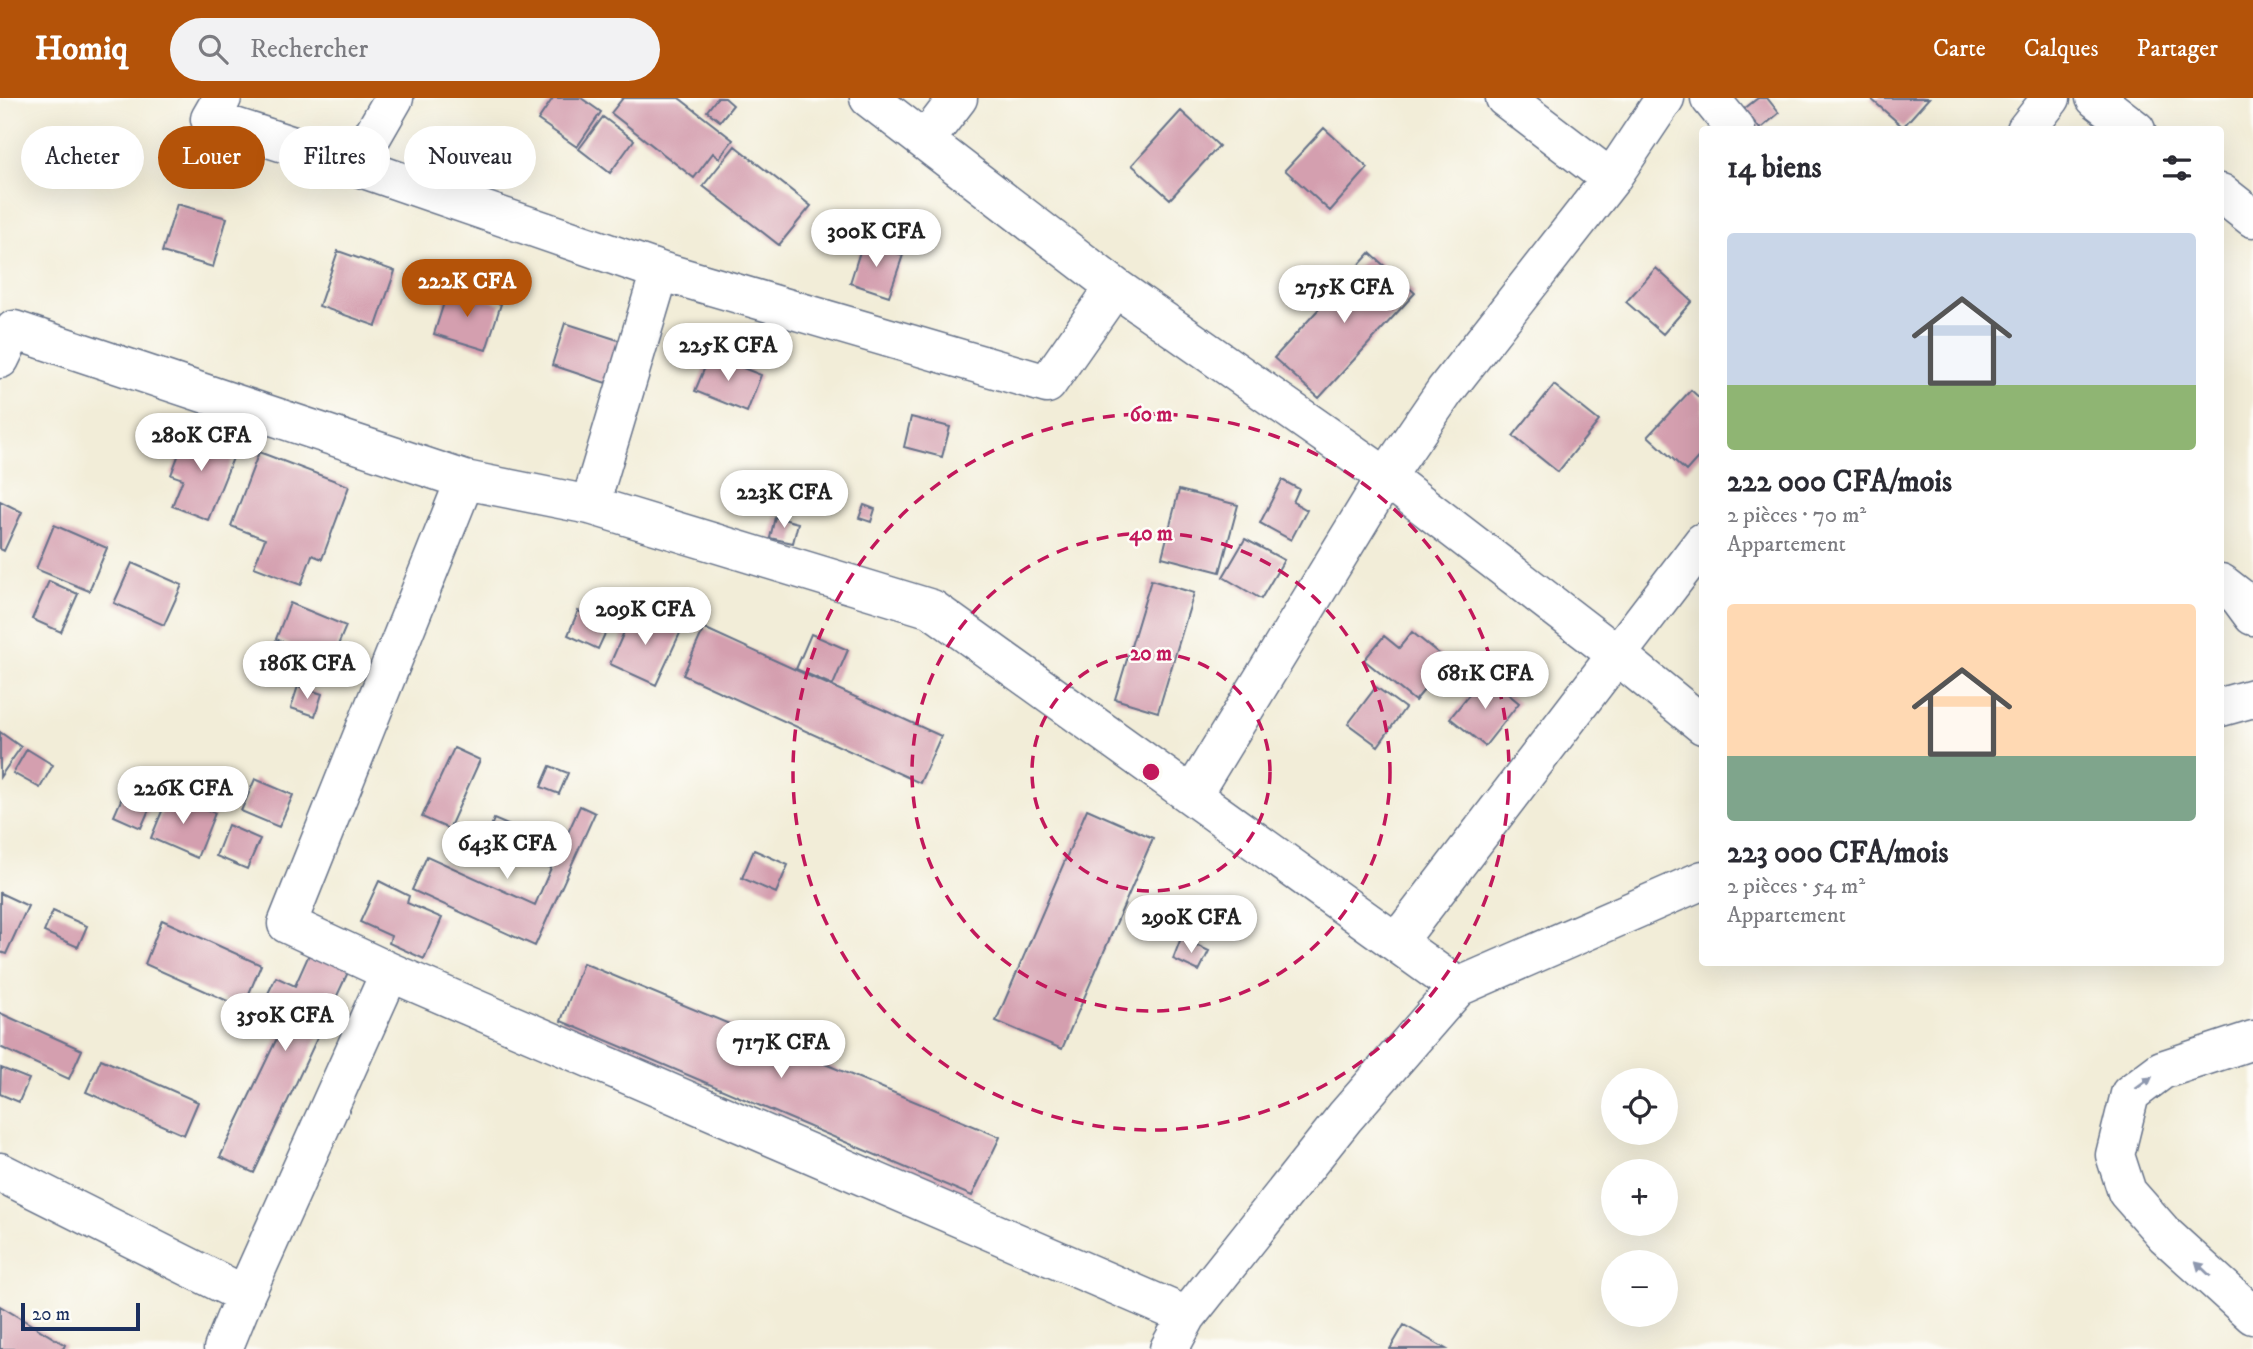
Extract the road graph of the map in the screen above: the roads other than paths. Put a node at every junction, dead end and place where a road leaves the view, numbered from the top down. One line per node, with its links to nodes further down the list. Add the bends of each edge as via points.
1 (222, 98): 14 (street, via 210,119)
2 (394, 98): 10 (street)
3 (869, 98): 15 (street)
4 (958, 98): 15 (street)
5 (1505, 98): 17 (street)
6 (1665, 98): 17 (street)
7 (1710, 98): 11 (street)
8 (2051, 98): 12 (street)
9 (2095, 98): 13 (street)
10 (378, 126)
11 (1733, 126)
12 (2029, 126)
13 (2131, 126)
14 (279, 141)
15 (925, 141): 21 (street)
16 (390, 178): 20 (street)
17 (1611, 179): 23 (street, via 1445,391)
18 (2224, 195): 19 (street)
19 (2253, 218)
20 (660, 271): 21 (street, via 1047,384); 25 (street)
21 (1115, 287): 23 (street)
22 (0, 359): 24 (street, via 14,330)
23 (1386, 477): 29 (street); 33 (street)
24 (465, 480): 25 (street); 36 (street, via 287,924)
25 (590, 505): 33 (street, via 932,609)
26 (1699, 547): 29 (street)
27 (2224, 585): 28 (street)
28 (2253, 616)
29 (1616, 653): 32 (street); 35 (street)
30 (2253, 698): 31 (street)
31 (2224, 707)
32 (1699, 722)
33 (1192, 795): 35 (street)
34 (1699, 882): 37 (street)
35 (1397, 942): 37 (street)
36 (390, 972): 40 (street); 41 (street)
37 (1458, 987): 41 (street, via 1345,1116)
38 (2253, 1040): 42 (street, one-way to 38, via 2165,1235 2127,1192 2115,1155 2130,1094 2162,1070)
39 (0, 1172): 40 (street)
40 (245, 1295): 43 (street)
41 (1187, 1315): 44 (street)
42 (2253, 1315)
43 (223, 1349)
44 (1169, 1349)

